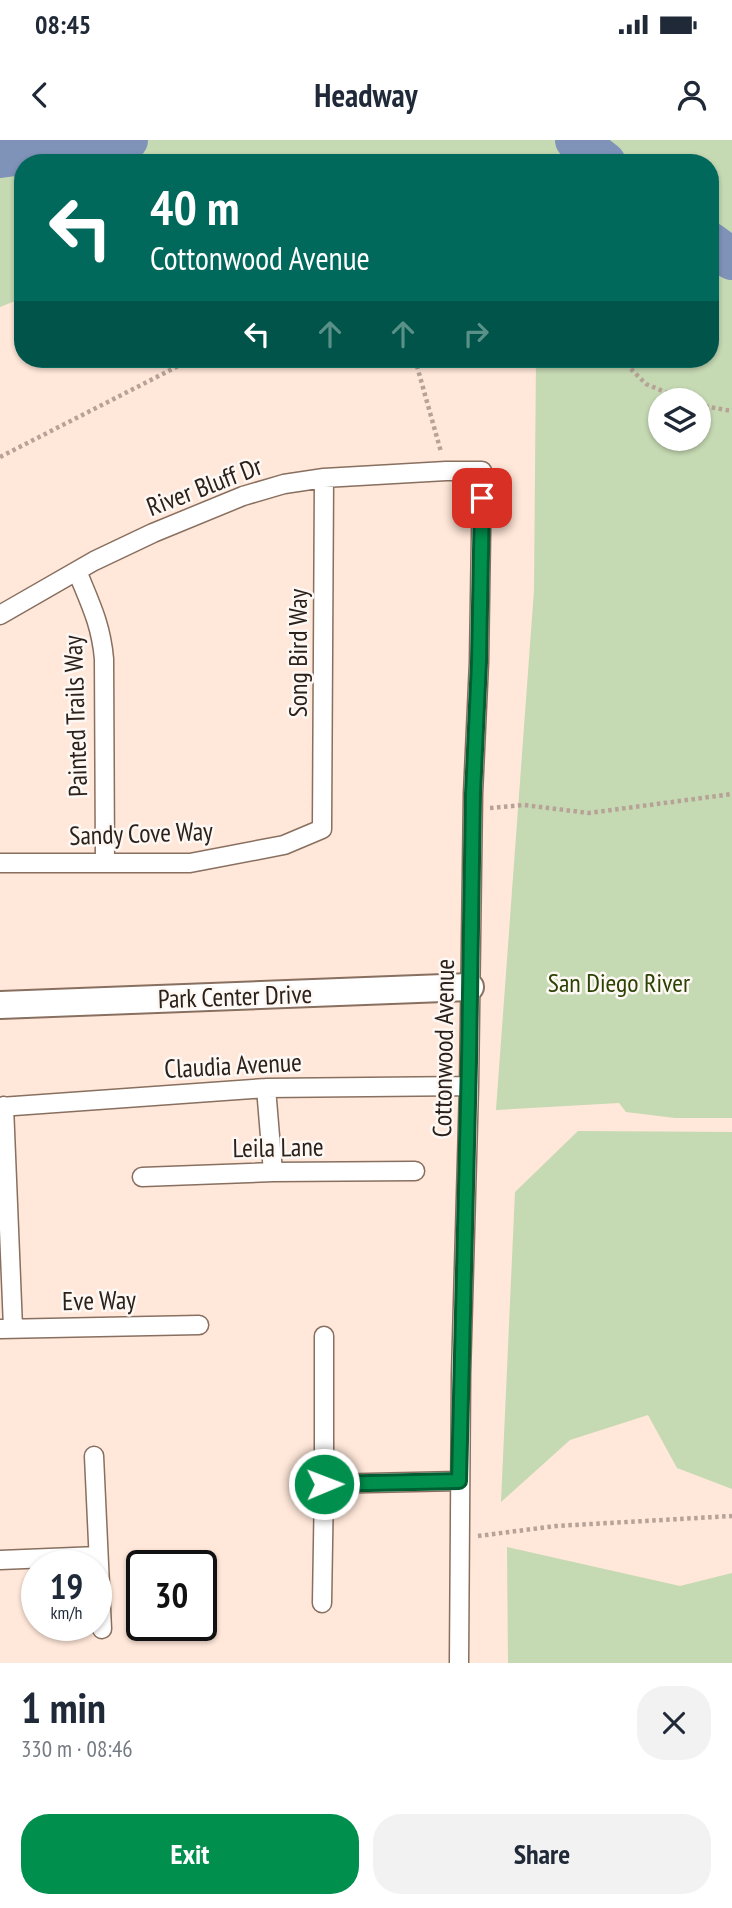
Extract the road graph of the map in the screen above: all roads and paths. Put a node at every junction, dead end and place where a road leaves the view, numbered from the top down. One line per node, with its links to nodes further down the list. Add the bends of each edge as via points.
1 (174, 368): 7 (path)
2 (417, 368): 8 (path)
3 (630, 368): 4 (path)
4 (656, 388)
5 (711, 407): 6 (path)
6 (732, 411)
7 (0, 457)
8 (446, 471): 9 (street, River Bluff Dr); 13 (street, Cottonwood Avenue, via 482,471)
9 (324, 478): 10 (street, River Bluff Dr, via 243,496); 14 (street, Song Bird Way)
10 (77, 571): 11 (street, River Bluff Dr); 16 (street, Painted Trails Way, via 102,636)
11 (0, 615)
12 (732, 794): 13 (path, via 589,813 524,805)
13 (473, 809): 17 (street, Cottonwood Avenue)
14 (322, 829): 16 (street, Sandy Cove Way, via 284,845 190,863)
15 (0, 863): 16 (street, Sandy Cove Way)
16 (105, 863)
17 (470, 987): 18 (street, Park Center Drive); 19 (street, Cottonwood Avenue)
18 (0, 1004)
19 (469, 1086): 20 (street, Claudia Avenue); 29 (street, Cottonwood Avenue)
20 (266, 1088): 21 (street, Claudia Avenue); 23 (street)
21 (2, 1107): 26 (street)
22 (415, 1171): 23 (street, Leila Lane)
23 (272, 1172): 24 (street, Leila Lane)
24 (142, 1177)
25 (199, 1325): 26 (street, Eve Way)
26 (7, 1328)
27 (324, 1336): 30 (street)
28 (94, 1456): 33 (street)
29 (459, 1481): 30 (street); 32 (street, Cottonwood Avenue)
30 (324, 1484): 36 (street)
31 (732, 1516): 32 (path, via 556,1526)
32 (459, 1538): 37 (street, Cottonwood Avenue)
33 (99, 1550)
34 (21, 1559): 35 (street)
35 (0, 1560)
36 (322, 1603)
37 (459, 1663)

